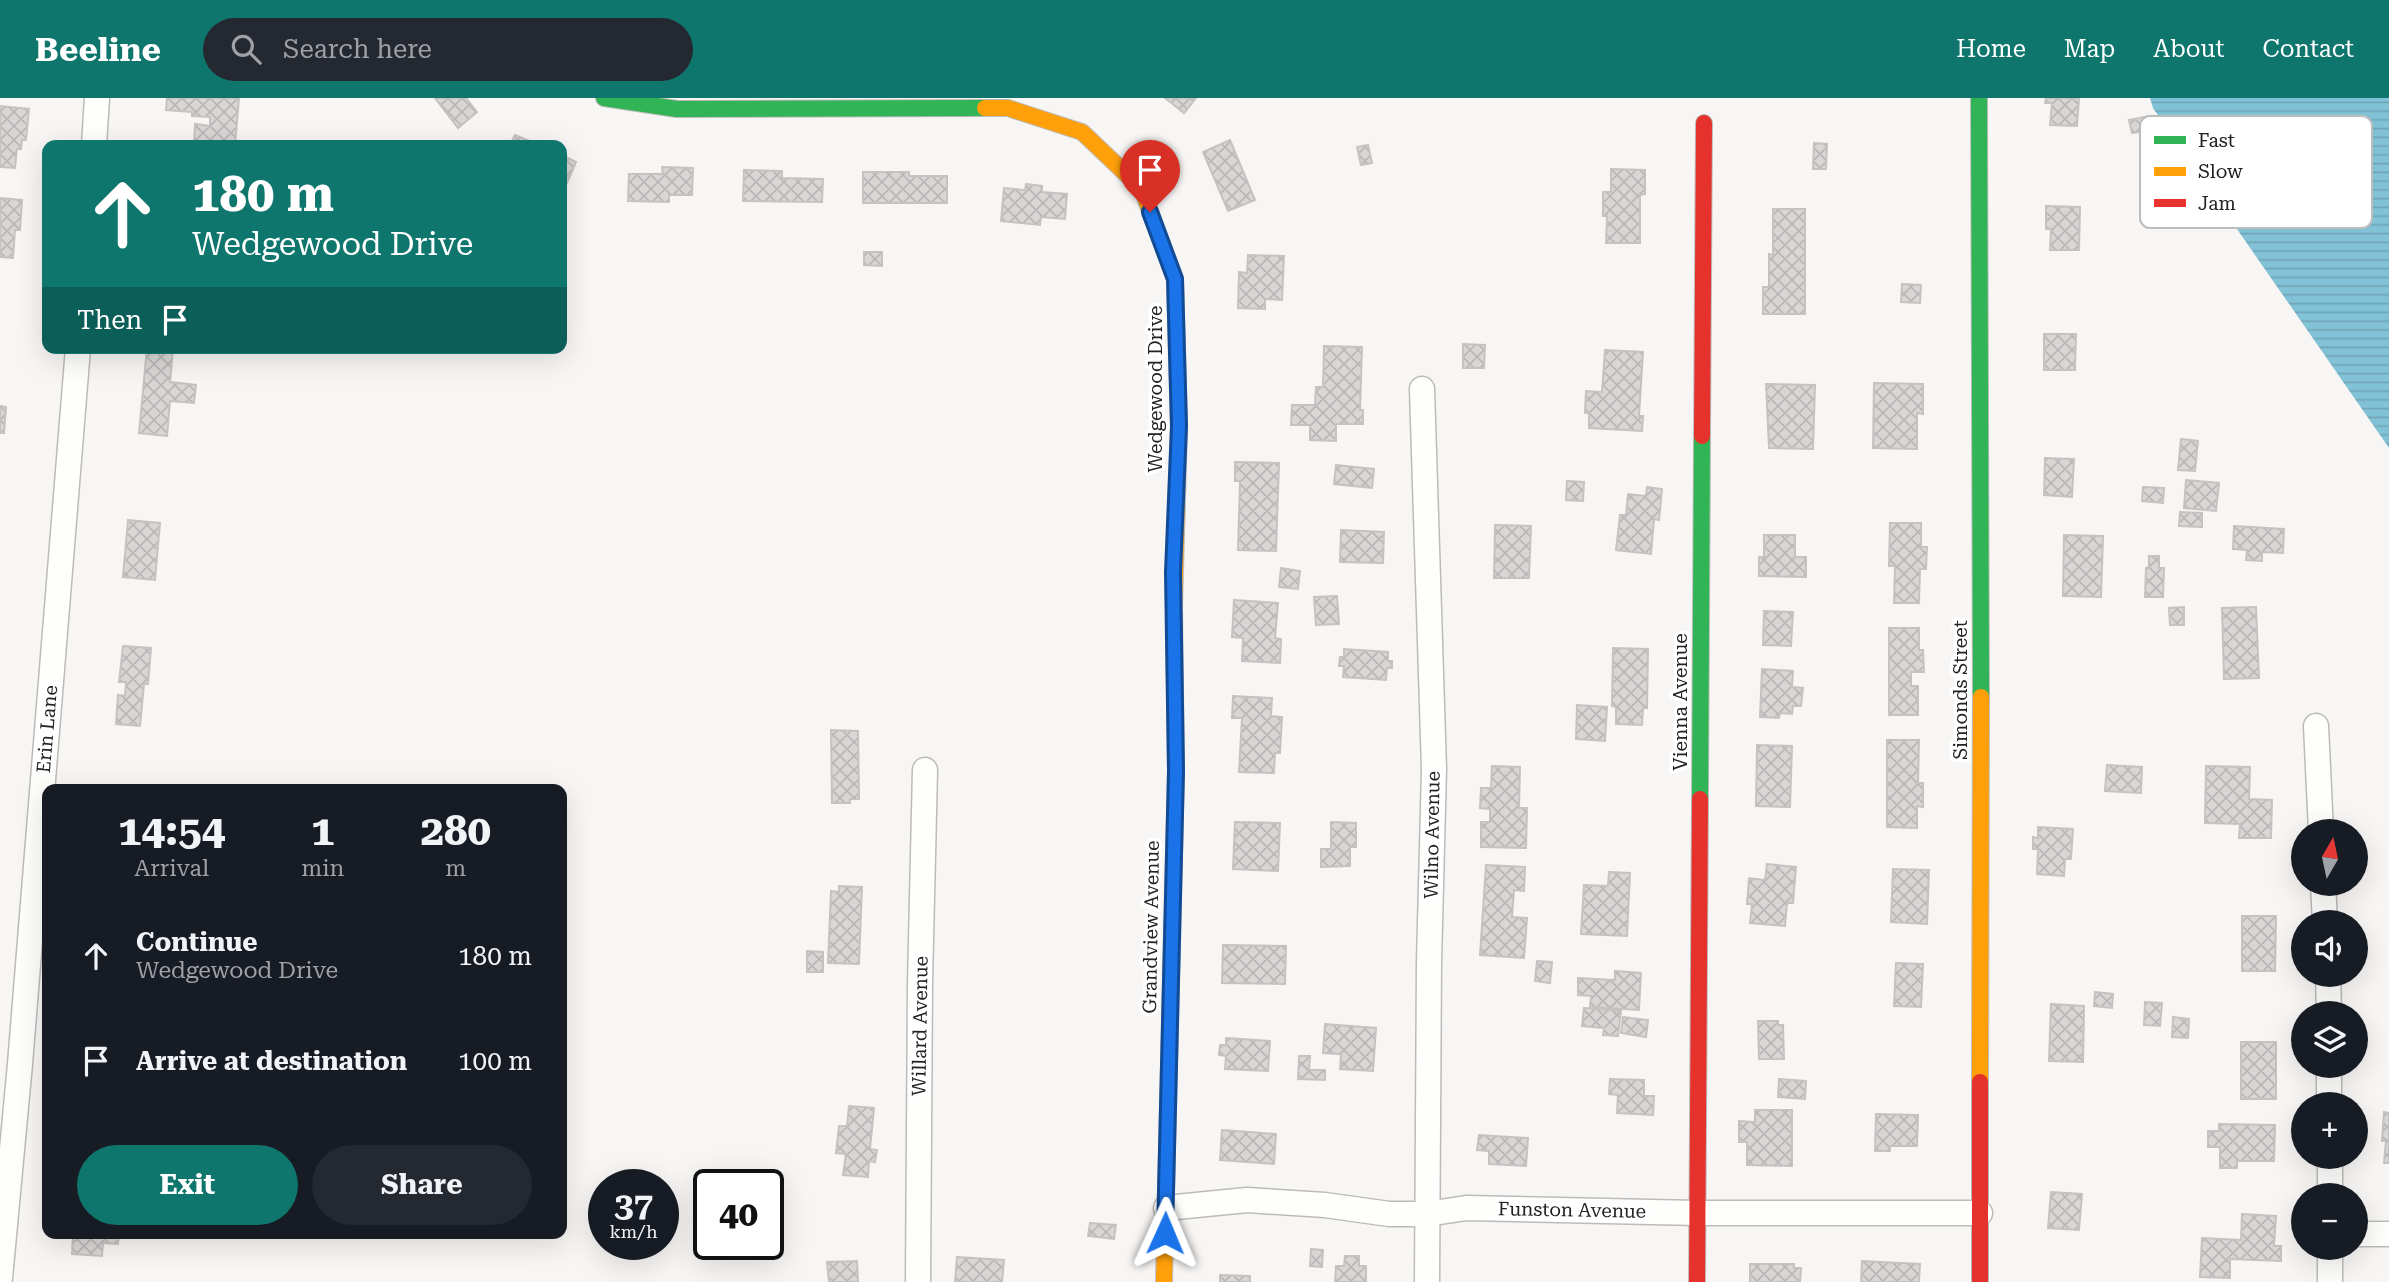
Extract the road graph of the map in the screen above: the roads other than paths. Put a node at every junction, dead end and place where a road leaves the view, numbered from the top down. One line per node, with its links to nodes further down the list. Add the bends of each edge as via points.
1 (97, 98): 5 (street)
2 (604, 98): 8 (street, Wedgewood Drive, via 677,109 1008,108 1082,132 1142,190 1175,279 1179,426)
3 (1979, 98): 16 (street, Simonds Street)
4 (1704, 123): 15 (street, Vienna Avenue)
5 (94, 140)
6 (78, 354): 11 (street, Erin Lane)
7 (1422, 389): 17 (street, Wilno Avenue, via 1434,769)
8 (1173, 572): 14 (street, Grandview Avenue, via 1176,771)
9 (2316, 726): 13 (street)
10 (925, 770): 22 (street, Willard Avenue)
11 (43, 784)
12 (42, 792): 21 (street, Erin Lane)
13 (2320, 819)
14 (1166, 1208): 17 (street, Funston Avenue, via 1247,1200); 23 (street, Grandview Avenue)
15 (1698, 1213): 16 (street, Funston Avenue); 17 (street, Funston Avenue, via 1466,1208); 25 (street, Vienna Avenue)
16 (1980, 1213): 26 (street, Simonds Street)
17 (1427, 1214): 24 (street, Wilno Avenue)
18 (2368, 1234): 19 (street)
19 (2389, 1234)
20 (2330, 1260): 27 (street)
21 (0, 1278)
22 (918, 1282)
23 (1164, 1282)
24 (1427, 1282)
25 (1697, 1282)
26 (1980, 1282)
27 (2330, 1282)

